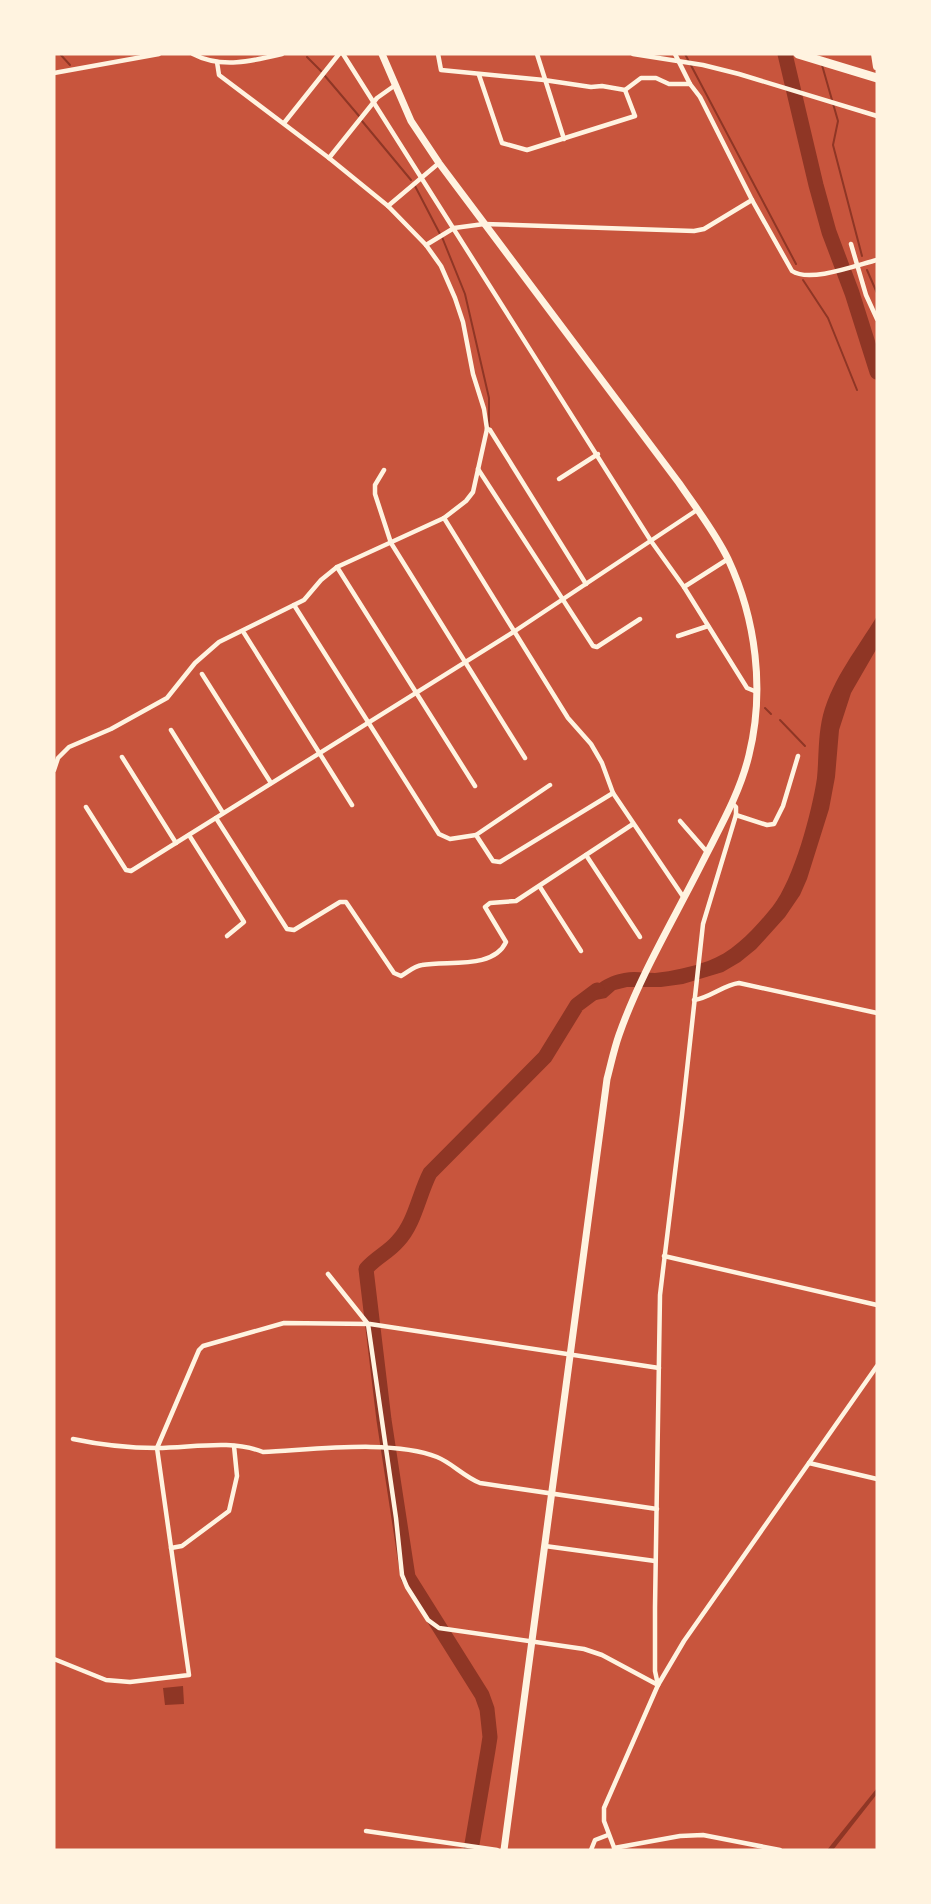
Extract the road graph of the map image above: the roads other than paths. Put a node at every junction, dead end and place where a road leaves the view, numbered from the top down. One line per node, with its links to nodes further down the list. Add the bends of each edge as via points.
1 (159, 54): 16 (street)
2 (193, 54): 13 (street)
3 (282, 54): 13 (street, via 255,62)
4 (341, 54): 23 (street); 25 (street)
5 (381, 54): 21 (main road)
6 (438, 54): 17 (street, via 441,70)
7 (537, 54): 19 (street)
8 (633, 54): 24 (street, via 749,77)
9 (675, 54): 20 (street)
10 (798, 54): 15 (highway)
11 (817, 54): 15 (highway)
12 (874, 54): 14 (street)
13 (217, 62): 25 (street, via 219,75)
14 (877, 70): 15 (highway)
15 (864, 71): 18 (highway)
16 (54, 73)
17 (479, 75): 19 (street); 26 (street, via 502,143 527,150)
18 (877, 78)
19 (544, 80): 22 (street); 26 (street)
20 (690, 84): 22 (street, via 641,78); 30 (street)
21 (394, 86): 23 (street); 28 (main road)
22 (625, 90): 26 (street, via 635,116)
23 (374, 103): 27 (street); 29 (street)
24 (877, 116)
25 (284, 123): 27 (street)
26 (564, 139)
27 (329, 158): 31 (street)
28 (438, 164): 29 (street); 32 (main road)
29 (421, 177): 31 (street); 33 (street)
30 (752, 200): 32 (street, via 694,231); 37 (street, via 792,271 800,275 822,274)
31 (388, 206): 35 (street)
32 (484, 224): 33 (street); 44 (main road)
33 (454, 228): 35 (street); 40 (street)
34 (851, 244): 37 (street)
35 (426, 245): 39 (street, via 441,266 463,322)
36 (877, 260): 37 (street)
37 (856, 265): 38 (street)
38 (877, 319)
39 (487, 429): 41 (street); 50 (street)
40 (598, 454): 43 (street); 46 (street)
41 (478, 469): 45 (street, via 470,496); 52 (street)
42 (384, 470): 47 (street, via 375,485 375,494)
43 (559, 479)
44 (697, 510): 46 (street); 48 (main road)
45 (444, 518): 47 (street); 56 (street)
46 (651, 541): 50 (street); 51 (street)
47 (391, 543): 49 (street); 59 (street)
48 (728, 559): 51 (street); 62 (main road, via 751,628)
49 (337, 567): 53 (street, via 309,596); 61 (street)
50 (586, 584): 52 (street)
51 (684, 587): 55 (street)
52 (562, 600): 54 (street, via 597,647); 56 (street)
53 (294, 605): 63 (street); 69 (street, via 219,642 166,698 69,747 58,758)
54 (640, 619)
55 (708, 626): 58 (street); 62 (street, via 747,688)
56 (514, 631): 59 (street); 73 (street, via 568,718 602,762)
57 (244, 633): 65 (street)
58 (678, 636)
59 (464, 661): 61 (street); 68 (street)
60 (202, 674): 70 (street)
61 (416, 692): 63 (street); 72 (street)
62 (757, 692): 74 (main road, via 749,754)
63 (368, 723): 65 (street); 83 (street, via 439,834 450,839)
64 (171, 730): 77 (street)
65 (320, 753): 70 (street); 75 (street)
66 (798, 756): 78 (street, via 774,824)
67 (122, 757): 84 (street)
68 (525, 758)
69 (54, 770)
70 (271, 783): 77 (street)
71 (550, 785): 83 (street)
72 (475, 786)
73 (613, 793): 81 (street); 83 (street, via 500,862 493,861)
74 (732, 803): 78 (street); 85 (main road)
75 (352, 805)
76 (86, 807): 84 (street, via 128,871)
77 (223, 813): 79 (street)
78 (736, 815): 92 (street, via 704,917)
79 (216, 818): 82 (street); 87 (street, via 287,929 294,930 346,902 399,976 422,965 486,960 506,942 485,907 516,901)
80 (680, 821): 85 (street)
81 (633, 824): 86 (street); 88 (street)
82 (189, 835): 84 (street); 89 (street, via 244,922)
83 (476, 835)
84 (176, 843)
85 (707, 852): 88 (main road)
86 (586, 855): 87 (street); 90 (street)
87 (540, 887): 91 (street)
88 (684, 898): 98 (main road, via 636,995 619,1035 607,1079)
89 (227, 936)
90 (640, 937)
91 (581, 951)
92 (694, 1000): 93 (street, via 743,983); 94 (street)
93 (877, 1013)
94 (664, 1256): 96 (street); 100 (street)
95 (328, 1275): 97 (street)
96 (877, 1305)
97 (369, 1324): 98 (street); 103 (street); 104 (street, via 284,1323 203,1346)
98 (569, 1353): 100 (street); 107 (main road)
99 (877, 1366): 105 (street)
100 (659, 1368): 108 (street)
101 (73, 1439): 104 (street, via 107,1447)
102 (234, 1446): 103 (street, via 263,1452); 104 (street); 110 (street, via 237,1476 229,1511 182,1546)
103 (386, 1447): 107 (street, via 435,1456 480,1483); 112 (street, via 403,1580 428,1620 442,1629)
104 (157, 1448): 110 (street)
105 (809, 1463): 106 (street); 114 (street, via 684,1641)
106 (877, 1479)
107 (551, 1493): 108 (street); 109 (main road)
108 (657, 1509): 111 (street)
109 (545, 1545): 111 (street); 112 (main road)
110 (171, 1548): 113 (street, via 189,1675 117,1682)
111 (655, 1561): 114 (street)
112 (532, 1640): 114 (street, via 602,1655); 119 (main road)
113 (54, 1659)
114 (658, 1685): 116 (street, via 604,1808)
115 (366, 1831): 118 (street)
116 (608, 1835): 117 (street); 120 (street, via 595,1840)
117 (615, 1849): 121 (street, via 703,1835)
118 (497, 1850)
119 (504, 1850)
120 (591, 1850)
121 (780, 1850)

